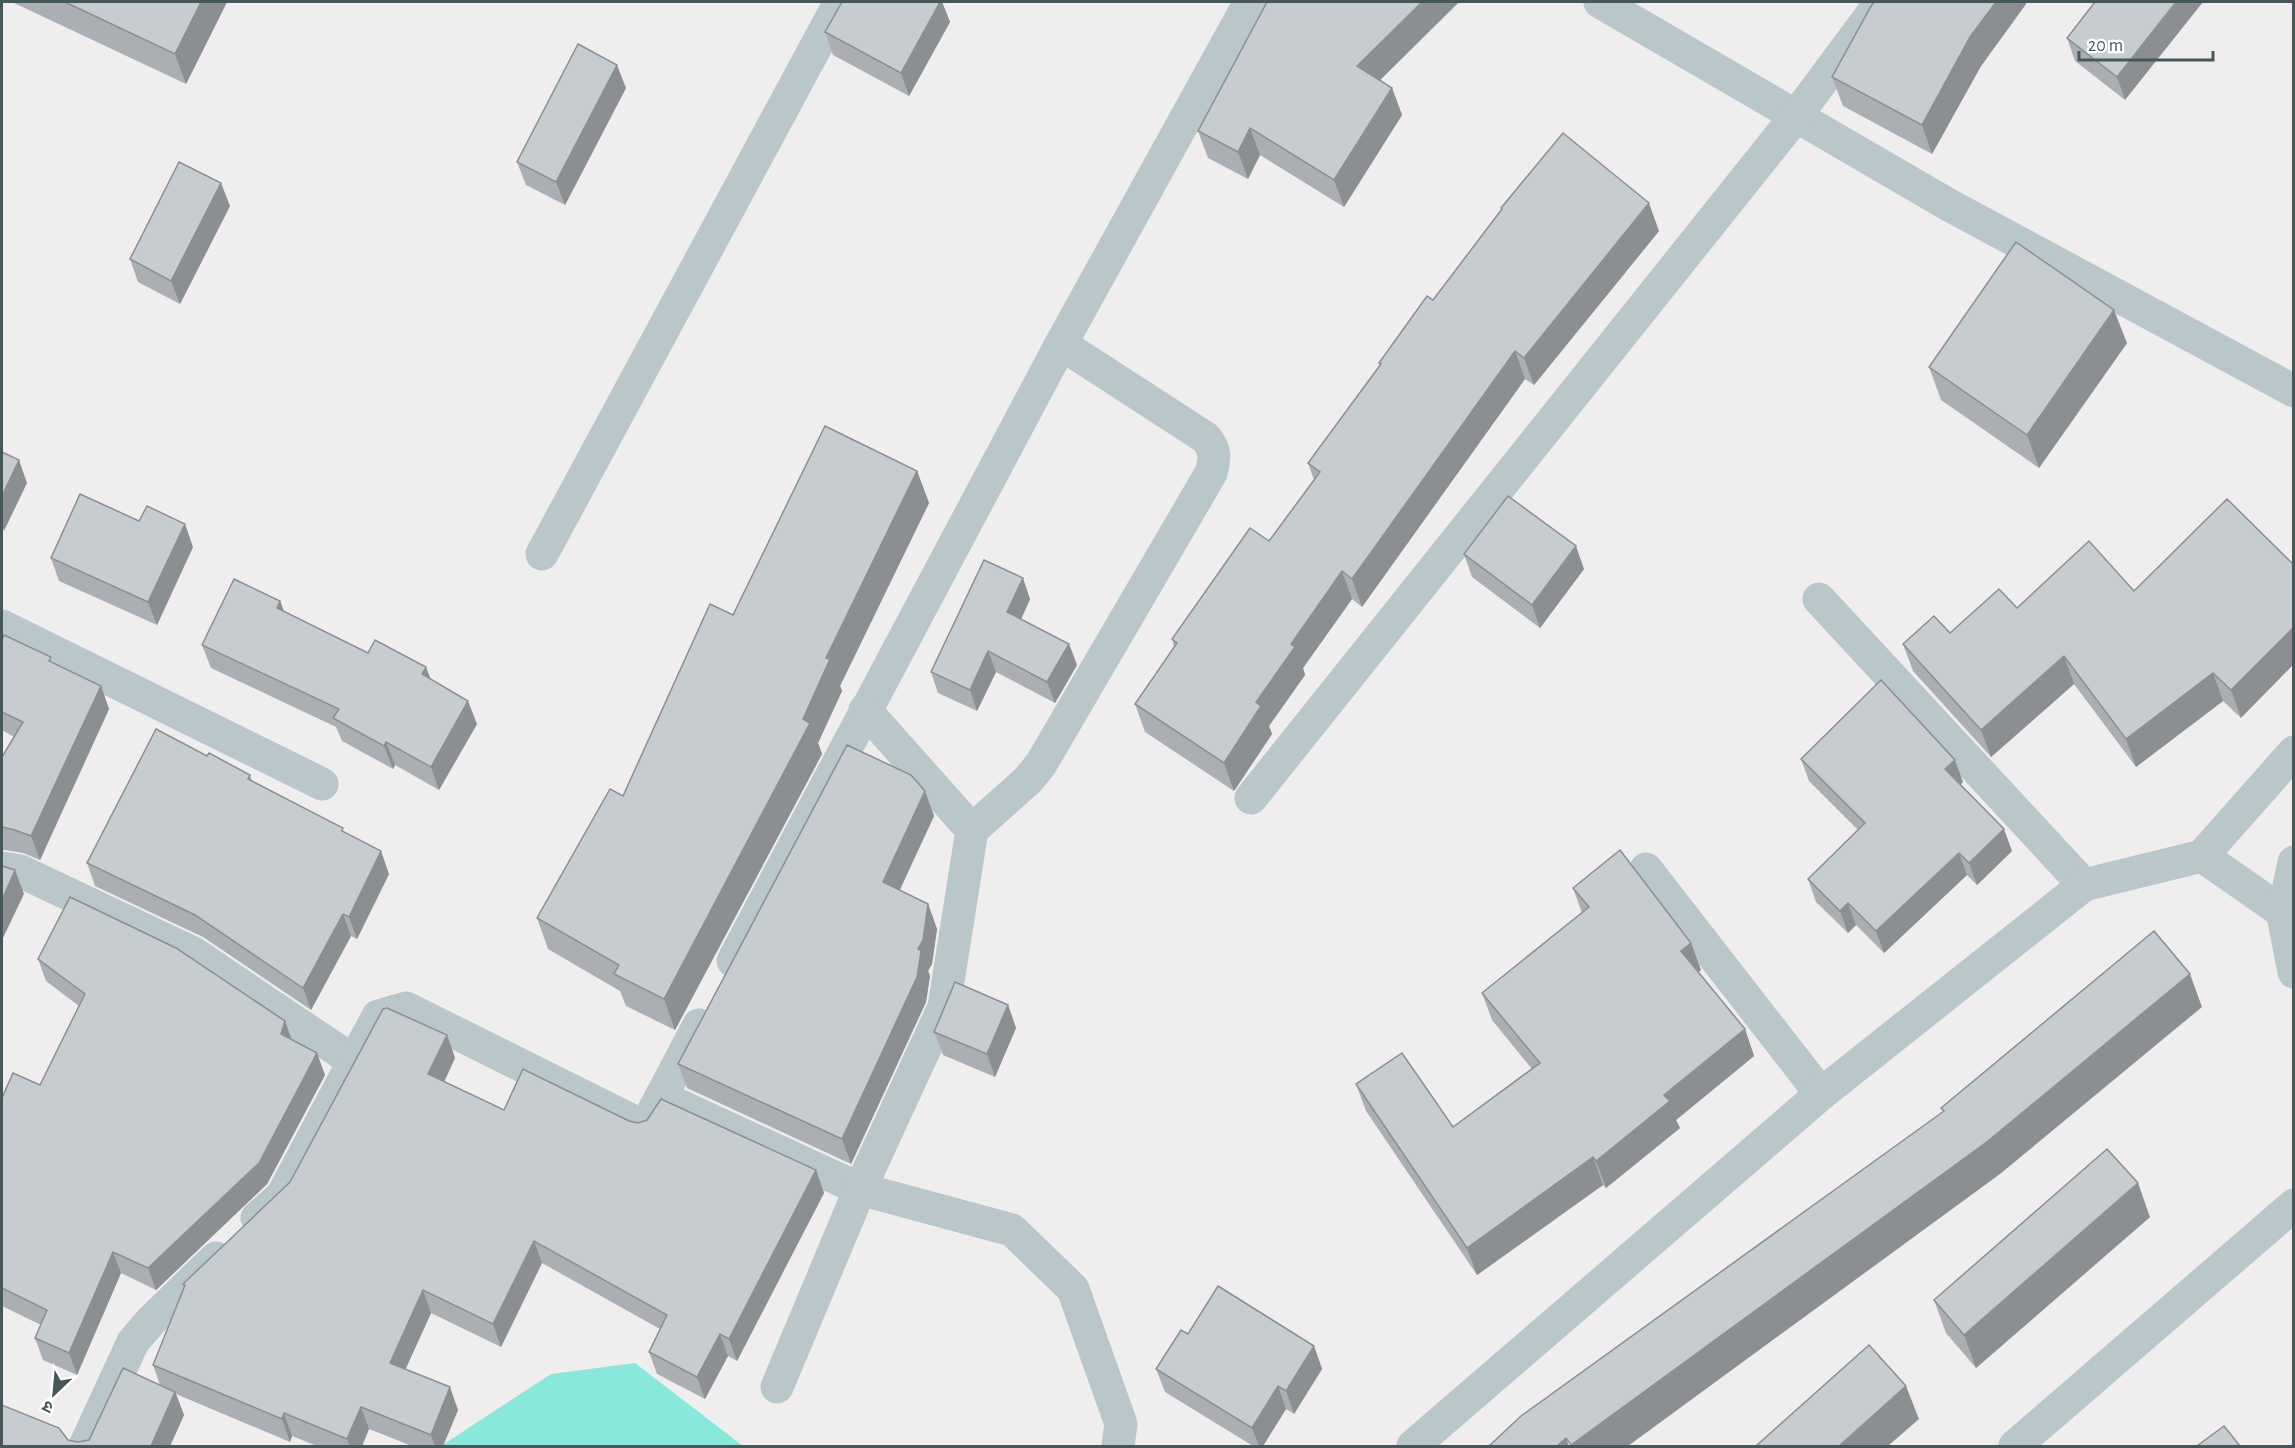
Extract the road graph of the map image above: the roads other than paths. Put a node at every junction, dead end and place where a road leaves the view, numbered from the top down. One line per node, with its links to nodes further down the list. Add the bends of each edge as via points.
1 (840, 2): 8 (street)
2 (1250, 2): 6 (street)
3 (1600, 2): 5 (street)
4 (1881, 2): 5 (street)
5 (1796, 116): 7 (street, via 1948,205); 14 (street)
6 (1061, 344): 11 (street); 15 (street, via 1206,438 1214,449 1215,460 1211,474 1041,764)
7 (2294, 392)
8 (542, 554)
9 (1819, 599): 20 (street)
10 (2, 626): 13 (street)
11 (865, 710): 15 (street); 25 (street)
12 (2294, 752): 16 (street)
13 (322, 784)
14 (1251, 798)
15 (972, 830): 26 (street, via 944,1007)
16 (2202, 856): 20 (street); 21 (street)
17 (2294, 862): 21 (street)
18 (2, 868): 23 (street, via 21,871 193,953)
19 (1646, 869): 24 (street)
20 (2084, 885): 24 (street)
21 (2288, 918): 22 (street)
22 (2294, 972)
23 (355, 1062): 25 (street, via 378,1016 405,1008 645,1126); 29 (street, via 282,1196 181,1290 133,1342)
24 (1821, 1094): 31 (street)
25 (661, 1098): 26 (street)
26 (860, 1189): 28 (street); 30 (street, via 1012,1230 1073,1289 1121,1424)
27 (2294, 1205): 32 (street)
28 (777, 1387)
29 (85, 1446)
30 (1118, 1446)
31 (1413, 1446)
32 (2015, 1446)

